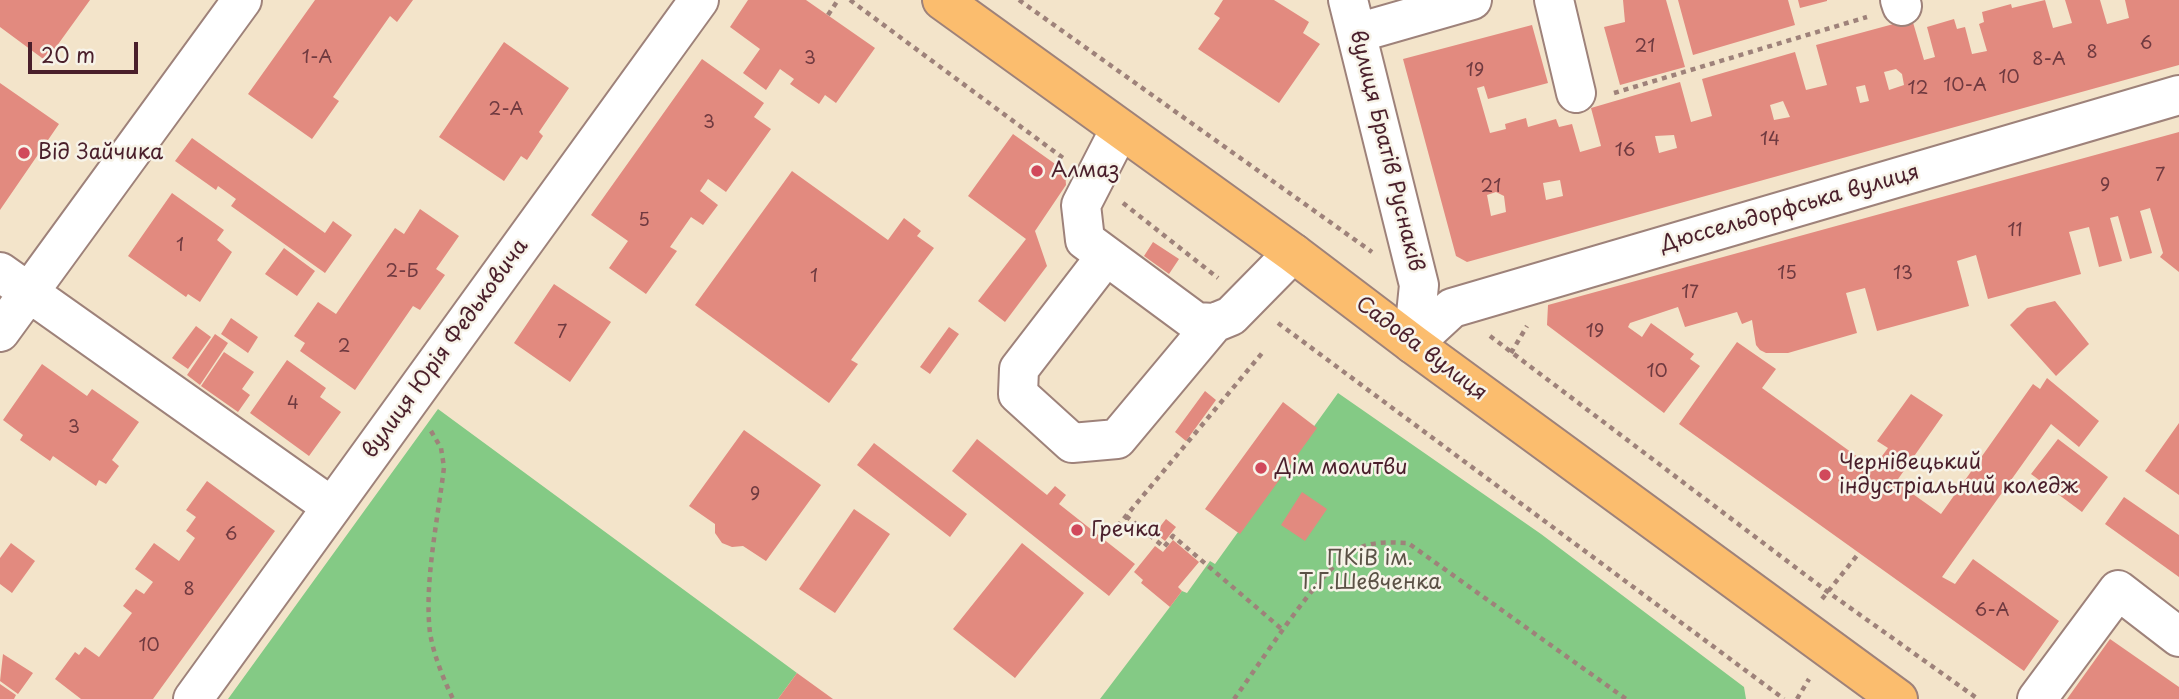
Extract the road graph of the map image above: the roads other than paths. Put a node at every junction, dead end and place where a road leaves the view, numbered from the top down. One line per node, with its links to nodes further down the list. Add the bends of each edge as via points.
1 (242, 0): 12 (street)
2 (699, 0): 16 (street, вулиця Юрія Федьковича)
3 (942, 0): 9 (main road, Садова вулиця)
4 (1472, 0): 6 (street)
5 (1554, 0): 7 (street)
6 (1352, 16): 15 (street, вулиця Братів Руснаків, via 1419,285)
7 (1576, 93)
8 (2179, 95): 15 (street, Дюссельдорфська вулиця, via 1452,308)
9 (1120, 129): 10 (main road, Садова вулиця); 11 (street, via 1081,205 1085,240)
10 (1293, 253): 13 (street, via 1231,316); 15 (main road, Садова вулиця)
11 (1106, 256): 13 (street, via 1196,322); 13 (street, via 1019,369 1017,394 1072,443 1117,439)
12 (14, 283): 14 (street); 16 (street)
13 (1214, 323)
14 (0, 332)
15 (1413, 344): 19 (main road, Садова вулиця)
16 (332, 508): 18 (street, вулиця Юрія Федьковича)
17 (2179, 636): 20 (street, via 2118,590)
18 (193, 699)
19 (1898, 699)
20 (2037, 699)

